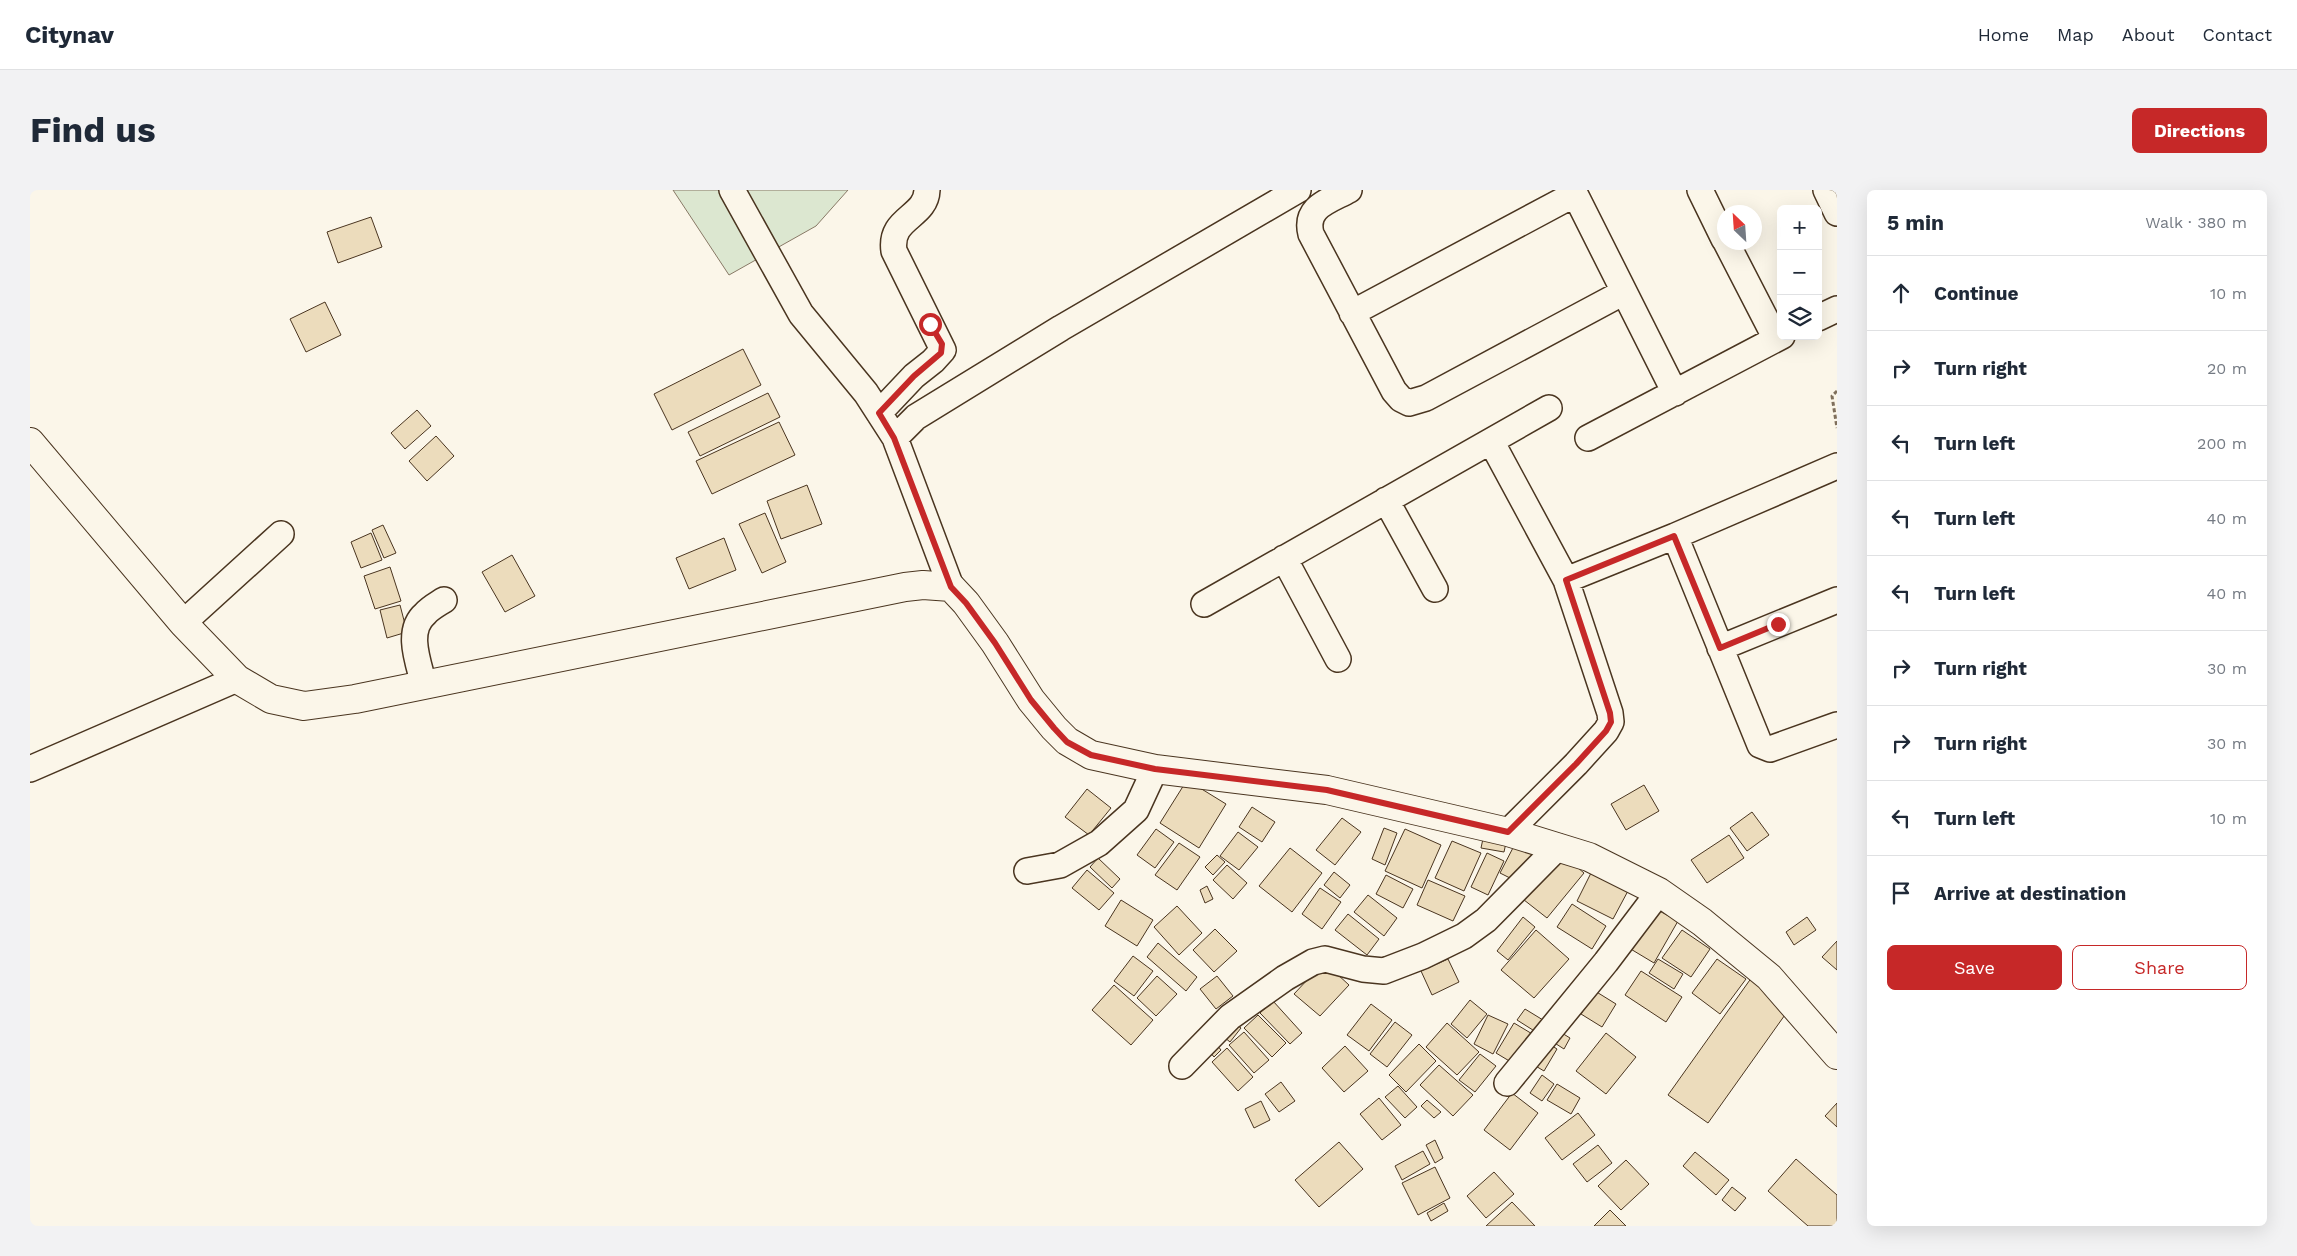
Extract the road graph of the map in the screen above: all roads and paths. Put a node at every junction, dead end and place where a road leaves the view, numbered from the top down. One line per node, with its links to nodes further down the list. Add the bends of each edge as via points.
1 (732, 190): 20 (street, via 801,314)
2 (927, 190): 20 (street, via 924,201 896,229 893,245 943,350)
3 (1298, 190): 22 (street, via 924,412)
4 (1349, 190): 13 (street, via 1313,211 1309,226)
5 (1700, 190): 9 (street)
6 (1826, 190): 8 (street)
7 (1574, 192): 11 (street); 13 (street)
8 (1837, 212)
9 (1717, 225)
10 (1730, 250): 15 (street)
11 (1624, 292): 13 (street, via 1426,398 1409,403 1394,391); 18 (street)
12 (1837, 309): 14 (street)
13 (1352, 313)
14 (1822, 316)
15 (1777, 334)
16 (1777, 339): 18 (street)
17 (1837, 390): 21 (path, via 1832,396)
18 (1675, 393): 23 (street)
19 (1549, 408): 24 (street)
20 (879, 413): 22 (street)
21 (1837, 428)
22 (894, 438): 32 (street)
23 (1588, 438)
24 (1491, 441): 27 (street); 31 (street)
25 (30, 442): 37 (street)
26 (1837, 466): 29 (street)
27 (1386, 500): 30 (street); 33 (street)
28 (281, 534): 37 (street)
29 (1674, 536): 31 (street); 38 (street)
30 (1284, 558): 36 (street); 39 (street)
31 (1566, 580): 45 (street, via 1611,722 1576,764)
32 (951, 587): 41 (street, via 905,587); 44 (street, via 995,643 1031,700 1067,742 1091,755)
33 (1436, 589)
34 (444, 600): 41 (street, via 424,614 416,626 414,647)
35 (1837, 600): 38 (street)
36 (1204, 604)
37 (183, 623): 40 (street)
38 (1720, 648): 42 (street, via 1760,745 1770,749)
39 (1338, 659)
40 (237, 679): 41 (street, via 271,698 304,706); 43 (street)
41 (424, 685)
42 (1837, 725)
43 (30, 769)
44 (1155, 769): 45 (street, via 1327,790); 47 (street, via 1136,810 1100,843 1060,865)
45 (1508, 832): 46 (street)
46 (1558, 848): 48 (street, via 1589,857); 50 (street, via 1486,920 1464,936 1384,971 1363,970 1325,959 1312,962 1230,1017)
47 (1026, 871)
48 (1659, 892): 49 (street, via 1702,922 1769,977); 51 (street)
49 (1837, 1055)
50 (1182, 1066)
51 (1507, 1082)

